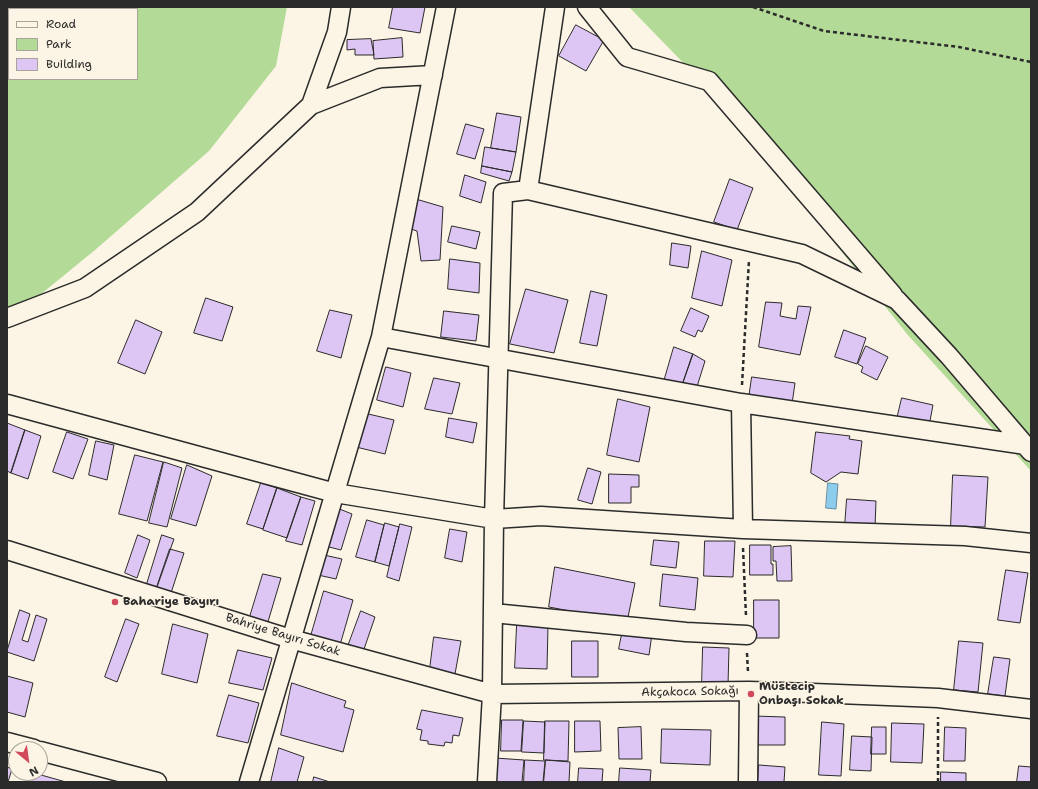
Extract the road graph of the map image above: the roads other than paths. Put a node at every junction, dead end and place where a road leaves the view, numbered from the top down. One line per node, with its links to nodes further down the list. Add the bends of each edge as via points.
1 (340, 7): 6 (street, via 337,32)
2 (446, 7): 5 (street)
3 (555, 7): 7 (street)
4 (587, 7): 8 (street, via 627,57 709,81)
5 (433, 75): 6 (street, via 380,78); 10 (street)
6 (310, 105): 9 (street, via 197,212 85,288)
7 (528, 190): 8 (street, via 802,254); 11 (street, via 503,193)
8 (898, 300): 14 (street)
9 (7, 318)
10 (381, 337): 11 (street); 15 (street)
11 (500, 360): 12 (street); 16 (street)
12 (741, 403): 14 (street); 17 (street)
13 (7, 404): 15 (street)
14 (1028, 449)
15 (335, 493): 16 (street); 22 (street)
16 (494, 519): 17 (street, via 540,516); 20 (street)
17 (743, 529): 18 (street, via 965,536)
18 (1031, 543)
19 (7, 550): 22 (street, Bahriye Bayırı Sokak)
20 (493, 613): 21 (street, via 686,632); 24 (street)
21 (746, 635)
22 (292, 639): 24 (street, Bahriye Bayırı Sokak); 28 (street)
23 (748, 692): 24 (street, Akçakoca Sokağı); 25 (street, Akçakoca Sokağı, via 938,698); 30 (street)
24 (492, 694): 29 (street)
25 (1031, 709)
26 (48, 753): 27 (street)
27 (157, 782)
28 (249, 782)
29 (487, 782)
30 (748, 782)

